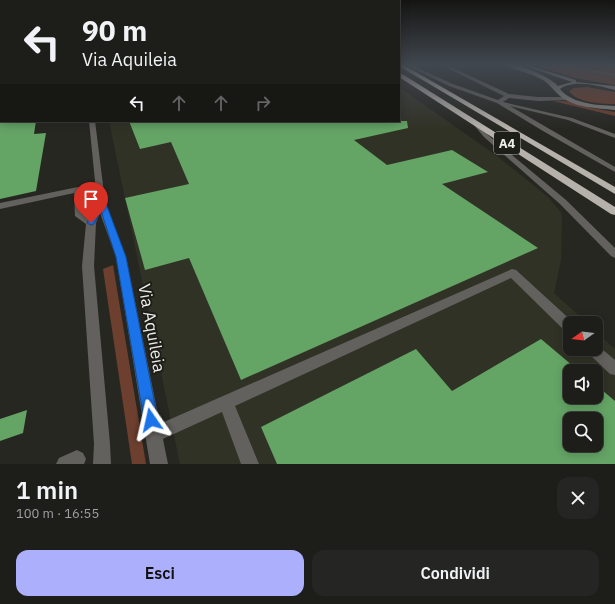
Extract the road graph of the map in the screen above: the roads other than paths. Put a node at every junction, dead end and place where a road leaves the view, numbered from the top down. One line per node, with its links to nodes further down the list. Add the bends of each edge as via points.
1 (417, 86): 16 (highway, A4)
2 (436, 86): 20 (highway, A4)
3 (453, 86): 12 (street)
4 (486, 86): 10 (street)
5 (554, 86): 9 (street)
6 (562, 86): 9 (street)
7 (601, 86): 8 (street)
8 (615, 88)
9 (557, 90): 11 (street)
10 (508, 96): 11 (street); 12 (street)
11 (566, 98): 13 (street)
12 (499, 102): 14 (street); 19 (street)
13 (615, 109)
14 (570, 118): 17 (street); 18 (street)
15 (92, 122): 21 (street, Via Aquileia)
16 (476, 124): 23 (highway, A4); 25 (street, via 486,136 563,202)
17 (615, 129)
18 (615, 136)
19 (615, 170)
20 (615, 191)
21 (101, 201): 24 (street); 30 (street, Via Aquileia, via 121,257)
22 (0, 206): 24 (street, via 78,190 80,216)
23 (615, 212)
24 (91, 223): 31 (street, via 88,266)
25 (615, 254)
26 (563, 321): 29 (street, via 512,273)
27 (601, 356): 28 (street)
28 (615, 369)
29 (226, 403): 30 (street); 33 (street)
30 (154, 436): 32 (street, Via Aquileia)
31 (102, 464)
32 (159, 464)
33 (250, 464)

